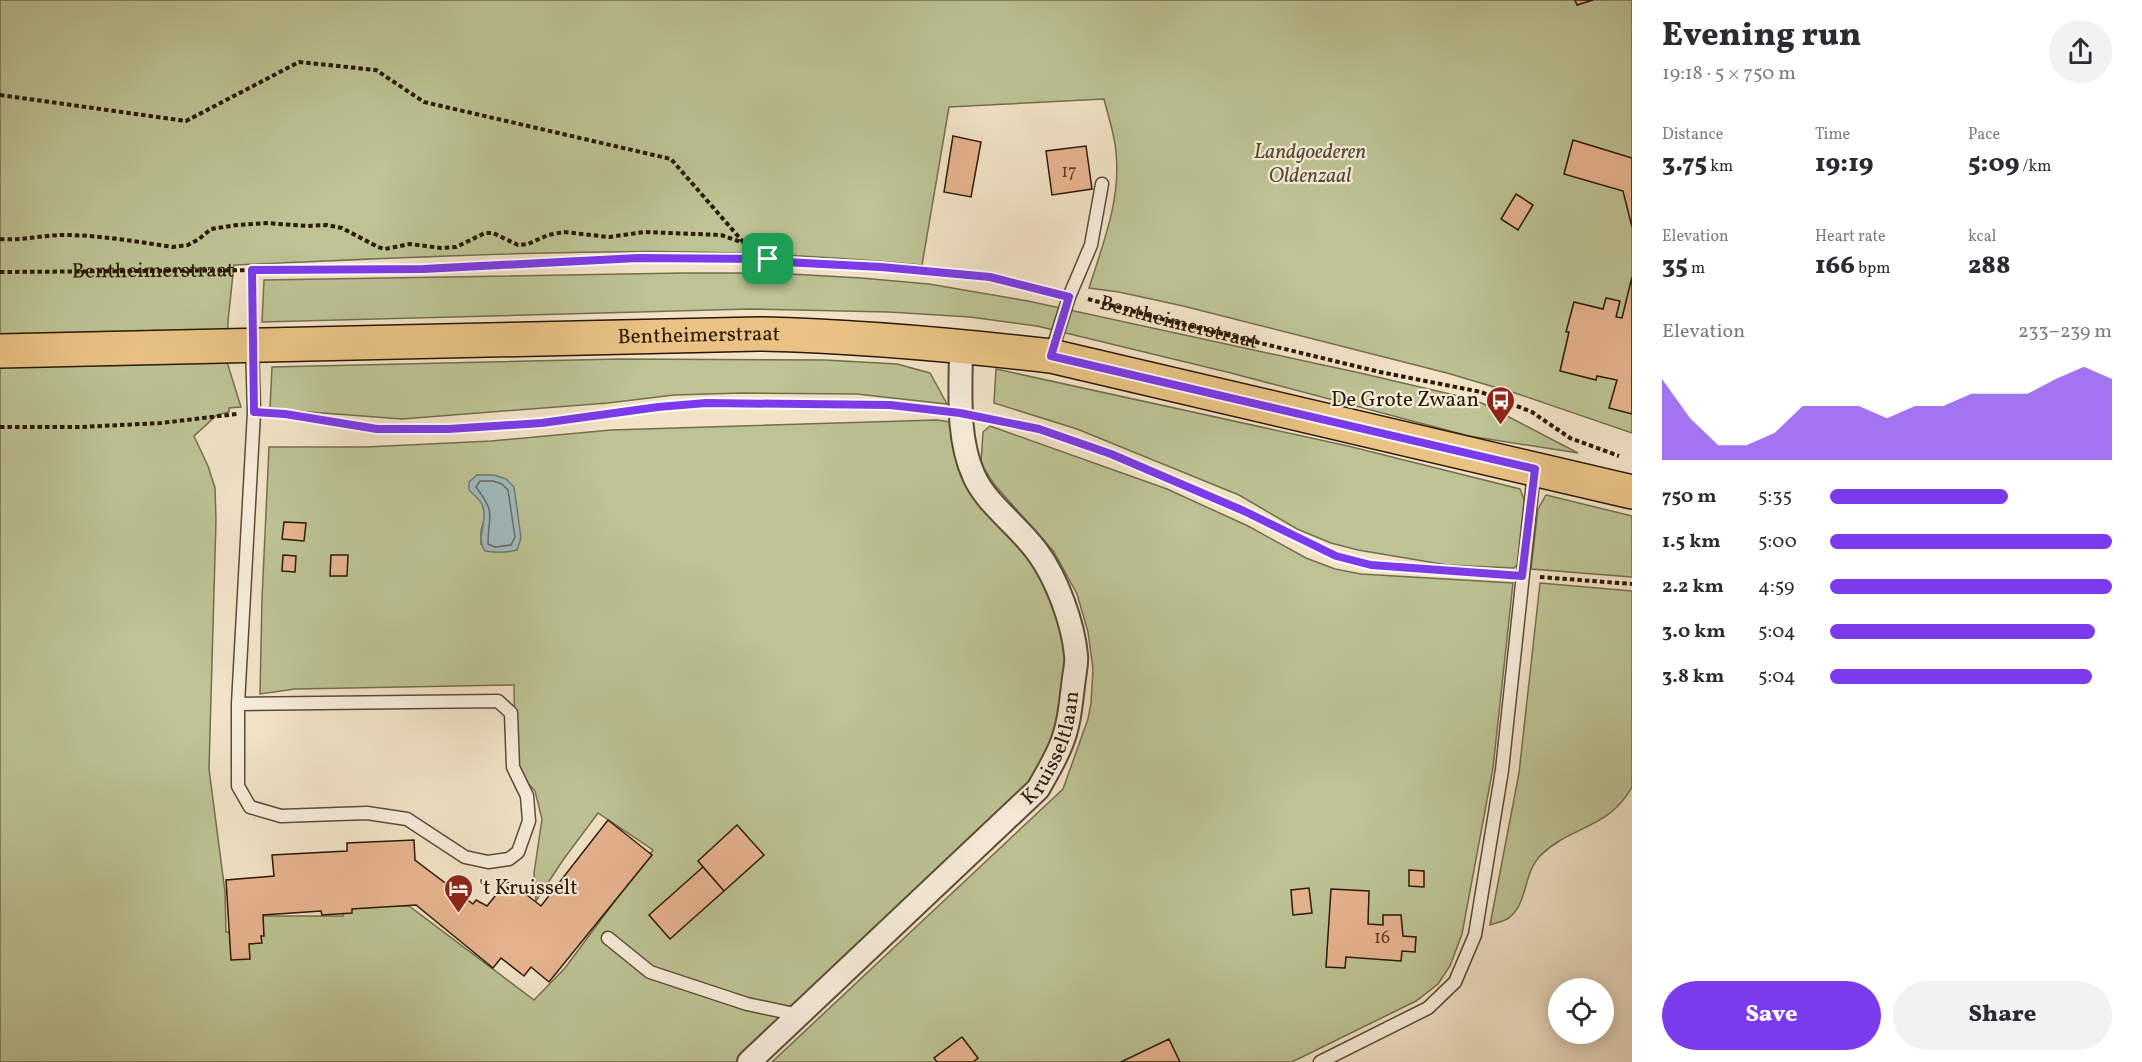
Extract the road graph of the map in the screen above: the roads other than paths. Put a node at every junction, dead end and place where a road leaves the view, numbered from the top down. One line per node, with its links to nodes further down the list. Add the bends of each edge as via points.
1 (1102, 184): 5 (lane, via 1091,245 1069,297)
2 (252, 345): 3 (main road, Bentheimerstraat, via 759,334 834,335); 4 (main road, Bentheimerstraat); 8 (lane, via 254,412)
3 (962, 346): 5 (main road, Bentheimerstraat); 10 (street, Kruisseltlaan, via 960,413 967,460 986,496 1039,554 1067,613 1077,656 1070,717 1062,744 1038,789)
4 (0, 351)
5 (1051, 356): 6 (main road, Bentheimerstraat)
6 (1535, 469): 7 (main road, Bentheimerstraat); 12 (lane, via 1502,770 1475,935 1455,982 1428,1008)
7 (1632, 492)
8 (238, 705): 8 (lane, via 238,786 250,807 281,816 367,813 407,819 465,857 488,862 509,859 519,852 529,821 527,796 513,767 511,713 498,701)
9 (608, 938): 10 (lane, via 650,972 747,1004)
10 (799, 1015): 11 (street, Kruisseltlaan)
11 (749, 1062)
12 (1320, 1062)

